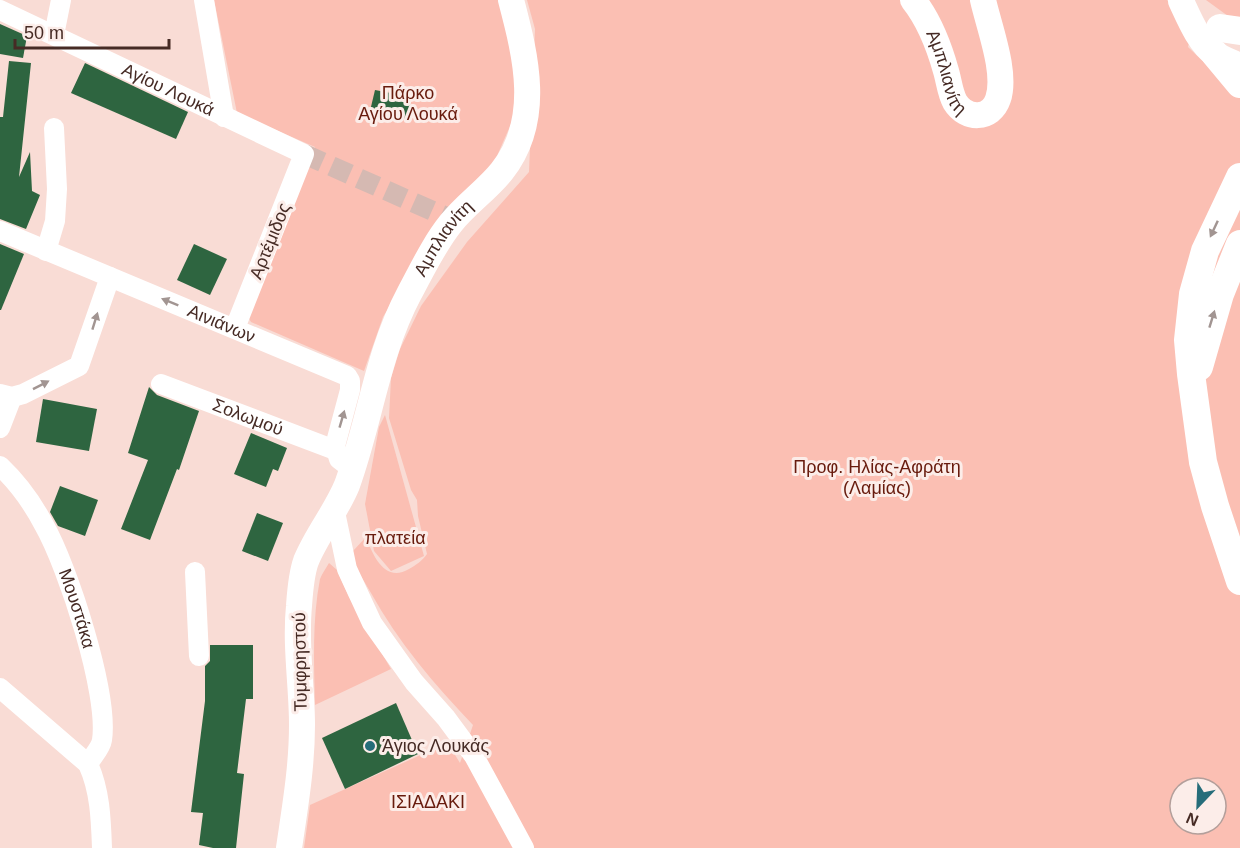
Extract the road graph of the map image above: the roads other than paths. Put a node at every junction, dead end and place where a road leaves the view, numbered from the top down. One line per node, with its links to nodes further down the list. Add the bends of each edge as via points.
1 (61, 0): 8 (street)
2 (204, 0): 11 (street)
3 (511, 0): 26 (street, Αμπλιανίτη, via 527,67 523,132 501,172 448,226 408,297 383,355)
4 (914, 0): 5 (street, Αμπλιανίτη, via 940,52 956,102 968,113 984,115 998,101 1000,79)
5 (983, 0)
6 (1180, 0): 9 (street, via 1192,25)
7 (0, 10): 8 (street, Αγίου Λουκά)
8 (54, 34): 11 (street, Αγίου Λουκά)
9 (1231, 44): 10 (main road)
10 (1240, 84)
11 (224, 117): 13 (street, Αγίου Λουκά)
12 (54, 128): 17 (street, via 55,221)
13 (304, 154): 19 (street, Αρτέμιδος)
14 (1240, 177): 22 (main road, one-way to 22, via 1211,235 1193,294 1188,340)
15 (0, 231): 17 (street, Αινιάνων)
16 (1240, 244): 22 (main road, one-way to 16, via 1210,322)
17 (46, 251): 18 (street, Αινιάνων)
18 (110, 277): 19 (street, Αινιάνων, one-way to 18); 21 (street, one-way to 18, via 22,394 80,366)
19 (235, 328): 24 (street, Αινιάνων, one-way to 19, via 350,390 347,376)
20 (160, 384): 24 (street, Σολωμού)
21 (6, 396): 23 (street)
22 (1194, 396): 29 (main road, via 1203,462)
23 (0, 428)
24 (335, 450): 26 (street)
25 (0, 466): 32 (street, Μουστάκα, via 44,524 73,596 101,702 102,743)
26 (349, 478): 27 (street, Τυμφρηστού)
27 (335, 512): 34 (street, Τυμφρηστού, via 305,565 299,606 301,751); 35 (street, via 346,569 372,623 474,756)
28 (195, 572): 30 (street)
29 (1240, 581)
30 (199, 656)
31 (0, 688): 32 (street)
32 (91, 771): 33 (street)
33 (102, 848)
34 (289, 848)
35 (524, 848)

